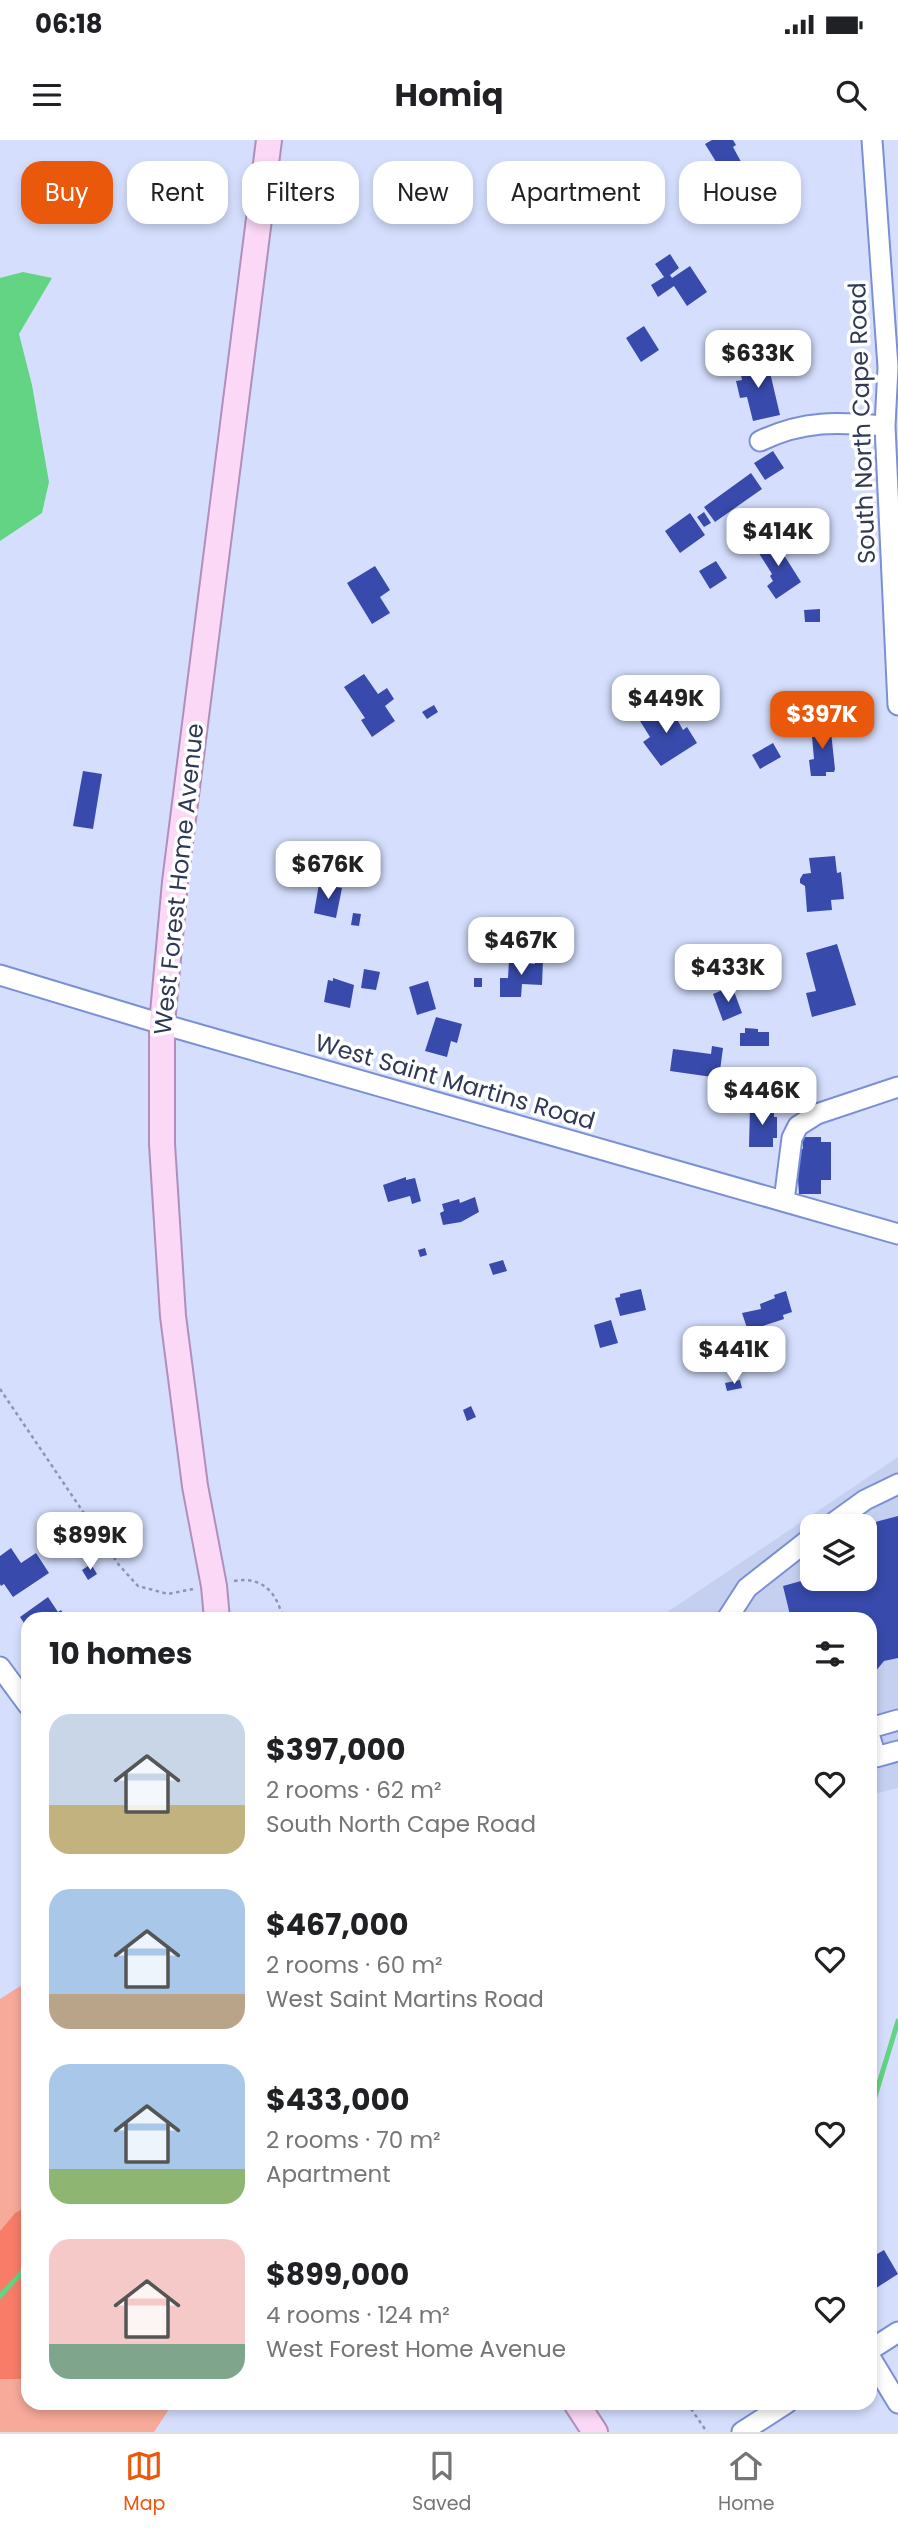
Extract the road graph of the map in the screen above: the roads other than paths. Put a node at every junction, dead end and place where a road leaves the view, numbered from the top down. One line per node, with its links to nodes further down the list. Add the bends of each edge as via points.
1 (269, 140): 8 (main road, West Forest Home Avenue, via 175,883)
2 (872, 140): 3 (street, South North Cape Road)
3 (893, 364): 4 (street, South North Cape Road)
4 (885, 426): 5 (street, via 799,425); 6 (street, South North Cape Road)
5 (760, 441)
6 (898, 705)
7 (0, 975): 8 (street, West Saint Martins Road)
8 (162, 1024): 10 (street, West Saint Martins Road); 15 (main road, West Forest Home Avenue, via 162,1144 173,1316)
9 (898, 1087): 10 (street, via 817,1114 798,1126 792,1138)
10 (784, 1201): 11 (street, West Saint Martins Road)
11 (898, 1234)
12 (898, 1484): 13 (street)
13 (846, 1514)
14 (800, 1546): 16 (street, via 747,1588)
15 (216, 1612)
16 (732, 1612)
17 (0, 1667): 18 (street)
18 (21, 1696)
19 (898, 1720): 20 (street)
20 (877, 1726)
21 (898, 1751): 22 (street)
22 (877, 1757)
23 (898, 2332): 24 (street)
24 (877, 2346)
25 (877, 2368): 26 (street)
26 (898, 2403)
27 (581, 2410): 29 (main road)
28 (777, 2410): 30 (street)
29 (595, 2432)
30 (742, 2432)

